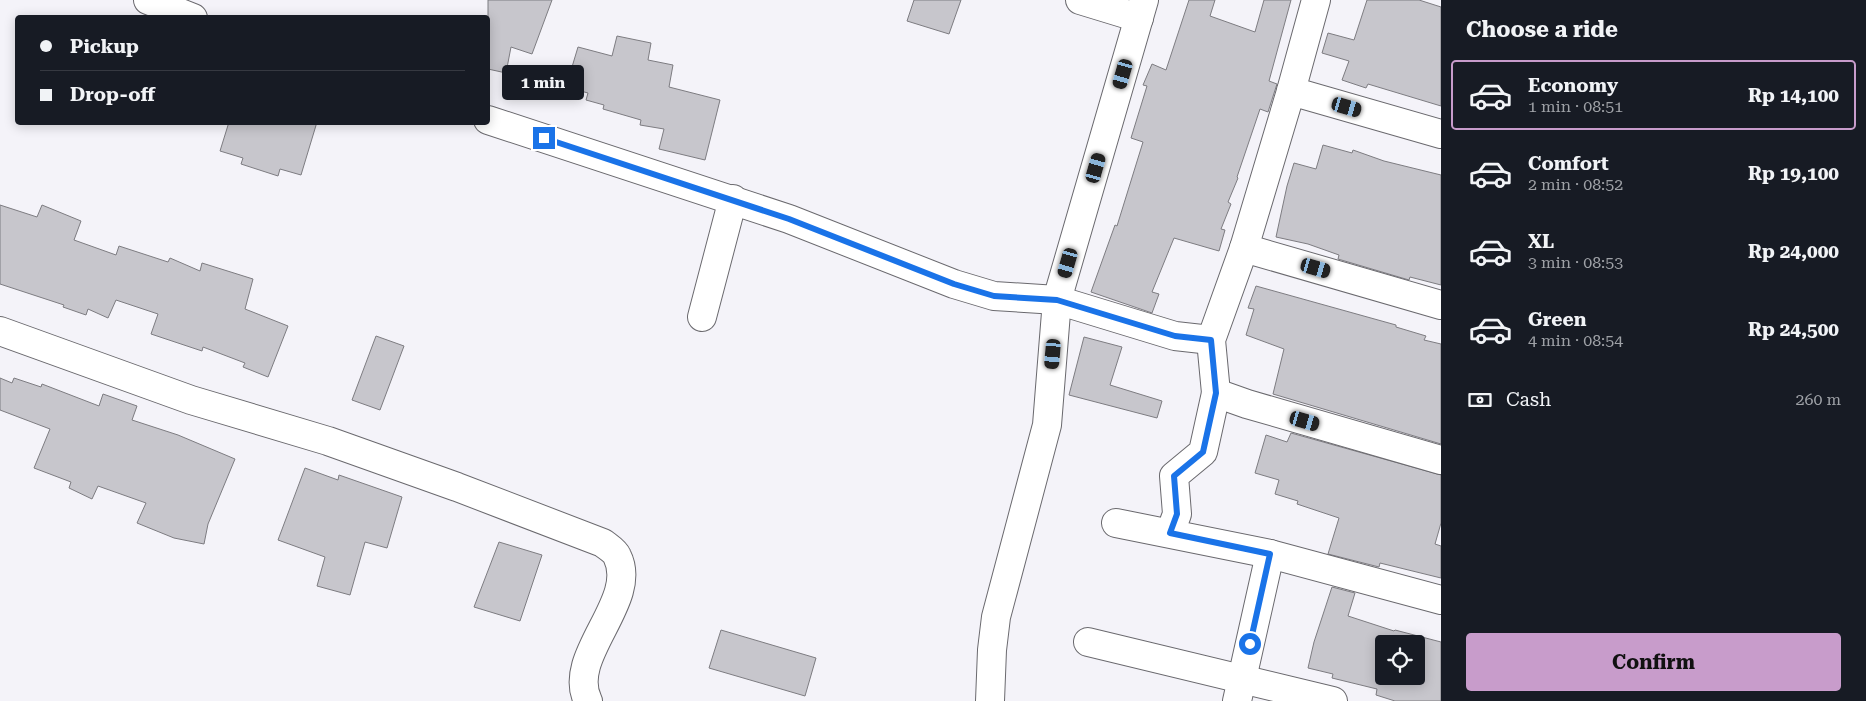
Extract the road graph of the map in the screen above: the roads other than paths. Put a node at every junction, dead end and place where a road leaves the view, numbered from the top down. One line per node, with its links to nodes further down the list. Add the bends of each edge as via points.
1 (148, 0): 5 (street)
2 (1080, 0): 4 (street)
3 (1316, 0): 6 (street)
4 (1142, 9): 11 (street)
5 (185, 15)
6 (1291, 91): 8 (street); 10 (street)
7 (490, 121): 9 (street)
8 (1441, 134)
9 (733, 200): 11 (street, via 954,284 994,296); 13 (street)
10 (1244, 248): 12 (street); 15 (street)
11 (1057, 300): 15 (street, via 1175,336); 25 (street, via 1047,426 996,617)
12 (1441, 305)
13 (702, 317)
14 (0, 331): 24 (street, via 191,400 328,442 457,487 603,543 617,554 622,581 588,660)
15 (1211, 340): 16 (street)
16 (1216, 393): 17 (street); 19 (street, via 1203,452 1174,476 1177,514)
17 (1441, 460)
18 (1116, 523): 19 (street)
19 (1170, 533): 20 (street)
20 (1270, 554): 21 (street); 23 (street)
21 (1441, 600)
22 (1088, 642): 23 (street)
23 (1239, 690): 26 (street)
24 (585, 699)
25 (990, 701)
26 (1333, 701)

